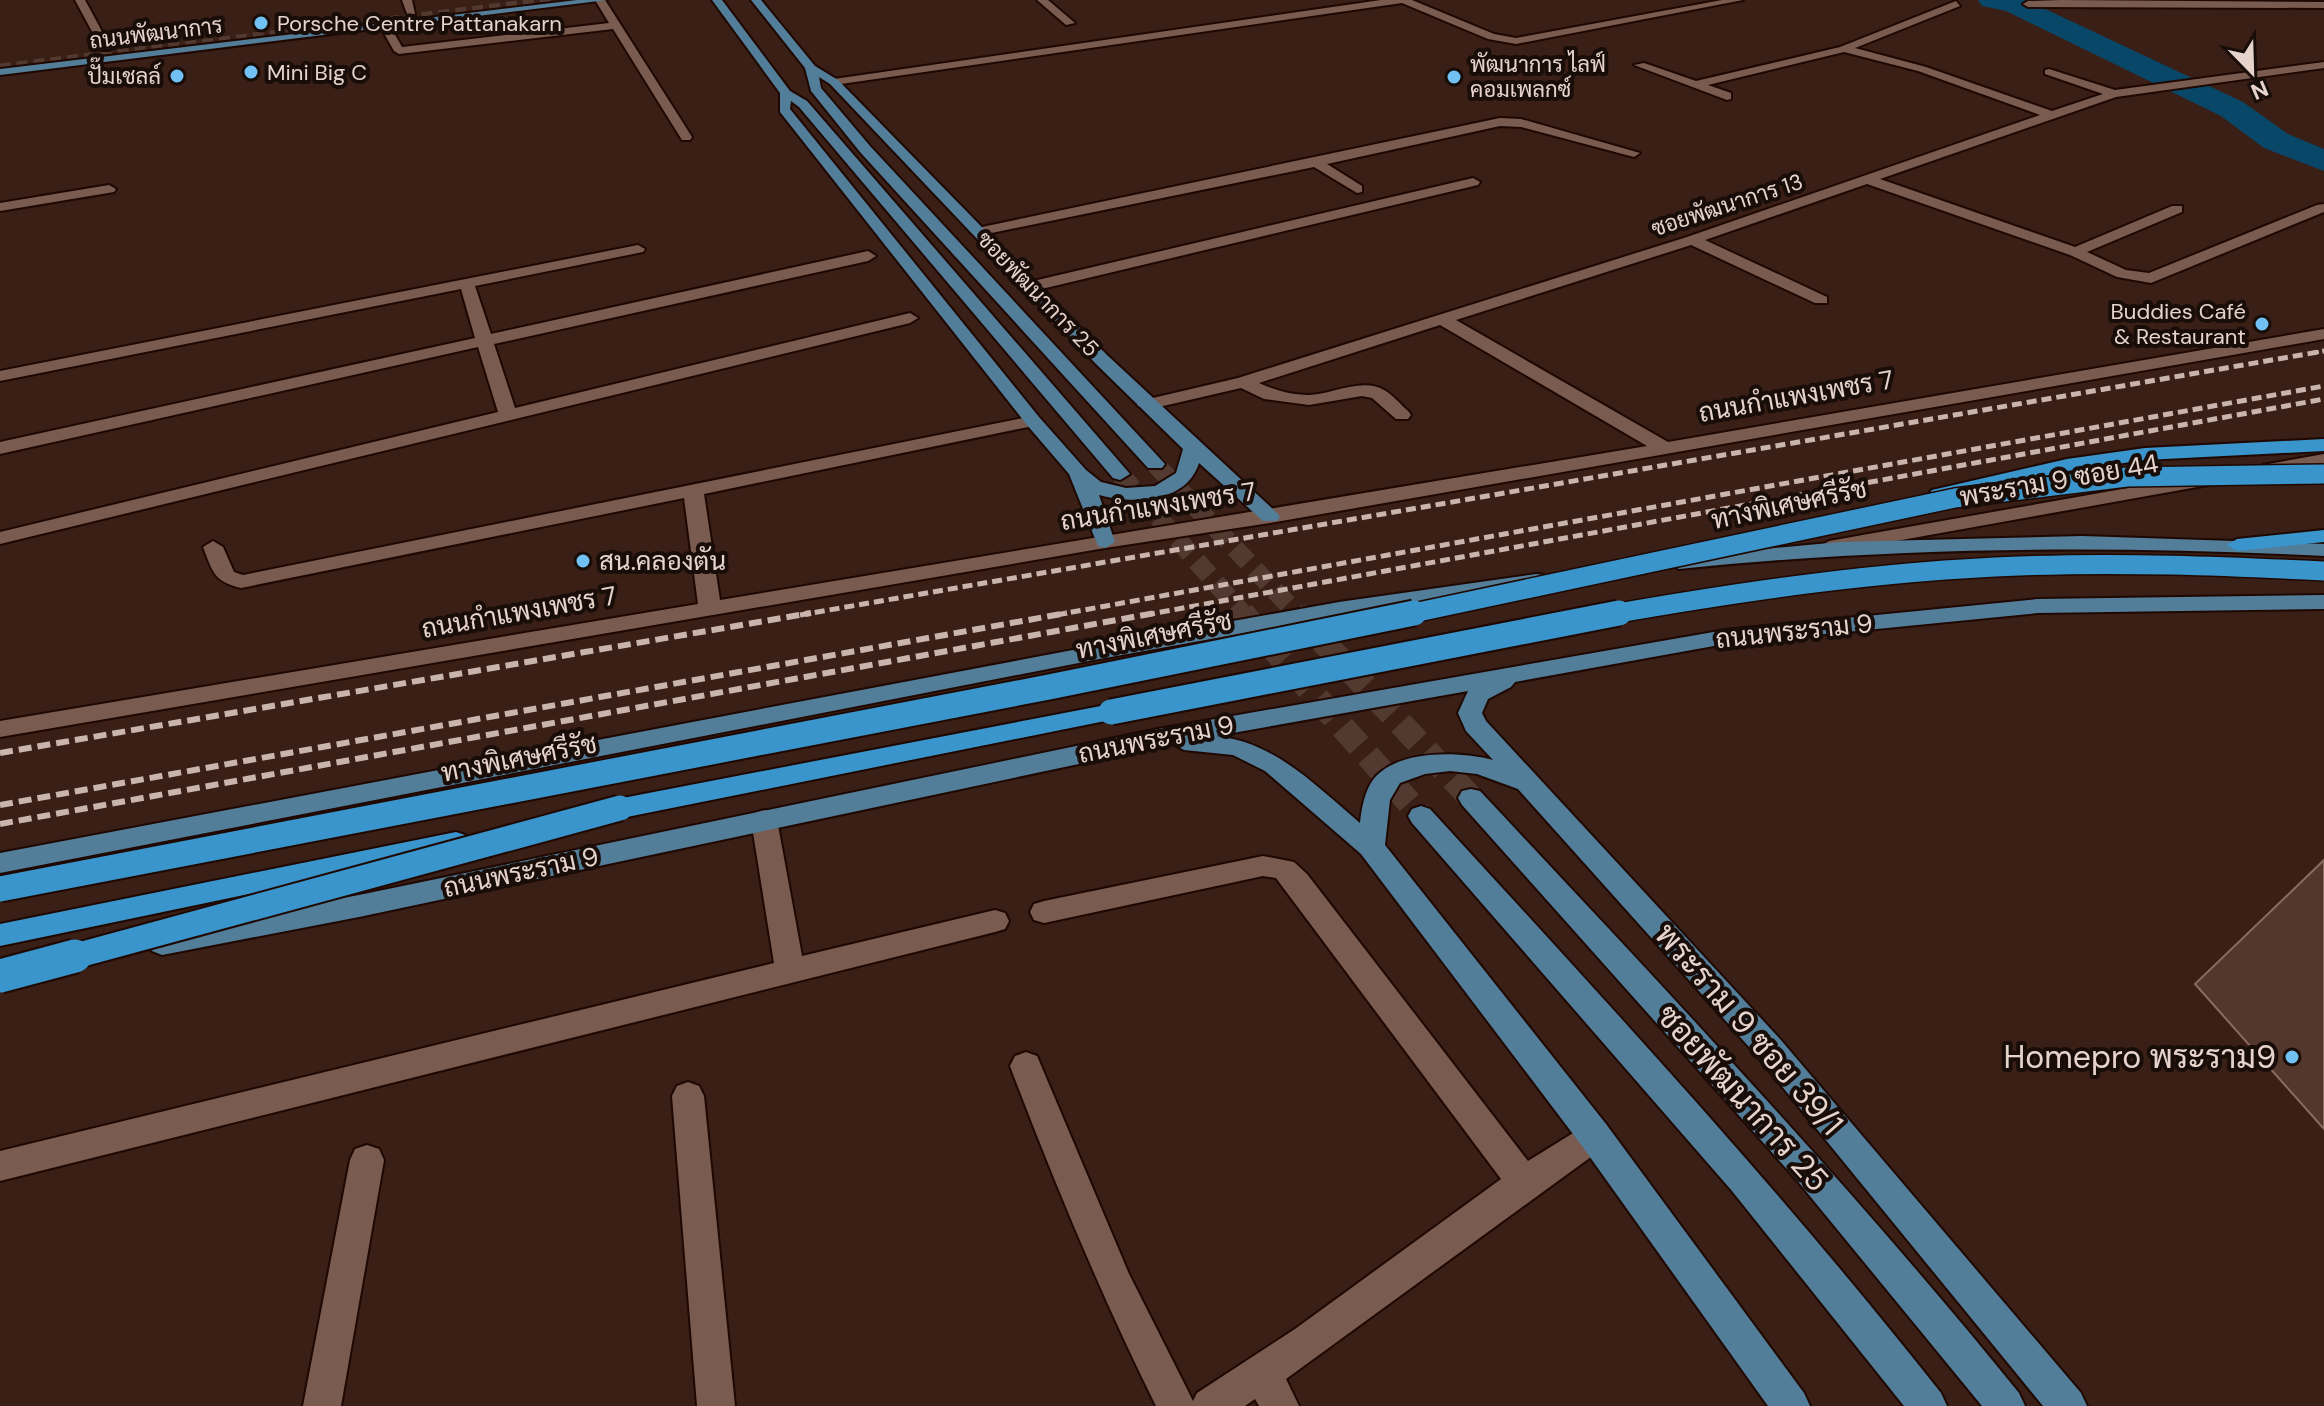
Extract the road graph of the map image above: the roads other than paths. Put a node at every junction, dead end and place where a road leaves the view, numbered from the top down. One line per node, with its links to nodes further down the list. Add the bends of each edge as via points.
1 (80, 0): 19 (street)
2 (407, 0): 15 (street)
3 (513, 0): 15 (main road, ถนนพัฒนาการ)
4 (601, 0): 17 (street); 18 (main road, ถนนพัฒนาการ)
5 (717, 0): 29 (main road, ซอยพัฒนาการ 25, via 738,19)
6 (756, 0): 24 (main road, ซอยพัฒนาการ 25)
7 (1042, 0): 16 (street)
8 (1403, 0): 9 (street, via 1492,37 1516,41); 27 (street)
9 (1738, 0)
10 (2071, 2): 11 (street); 13 (street)
11 (2211, 2): 14 (street)
12 (1956, 4): 20 (street)
13 (2028, 4)
14 (2324, 5)
15 (411, 12): 19 (main road, ถนนพัฒนาการ)
16 (1070, 23)
17 (617, 25): 18 (street, via 399,51); 33 (street)
18 (385, 26): 25 (main road, ถนนพัฒนาการ)
19 (106, 48): 21 (main road, ถนนพัฒนาการ)
20 (1844, 49): 28 (street); 32 (street, via 1922,69)
21 (0, 61)
22 (1640, 65): 28 (street)
23 (2324, 65): 30 (street, ซอยพัฒนาการ 13)
24 (811, 68): 27 (main road, ซอยพัฒนาการ 25); 66 (main road, ซอยพัฒนาการ 25, via 815,89 865,149)
25 (0, 72)
26 (2049, 72): 30 (street)
27 (834, 82): 43 (main road, ซอยพัฒนาการ 25)
28 (1698, 84): 31 (street)
29 (786, 93): 60 (main road, ซอยพัฒนาการ 25, via 784,109); 68 (main road, ซอยพัฒนาการ 25, via 803,104)
30 (2114, 94): 32 (street, ซอยพัฒนาการ 13)
31 (1727, 96)
32 (2053, 116): 36 (street, ซอยพัฒนาการ 13)
33 (686, 137)
34 (1634, 153): 35 (street, via 1509,121)
35 (1316, 163): 39 (street); 43 (street)
36 (1869, 180): 44 (street, ซอยพัฒนาการ 13); 46 (street)
37 (1473, 182): 49 (street)
38 (109, 189): 40 (street)
39 (1357, 189)
40 (0, 207)
41 (2322, 208): 46 (street, via 2151,278 2122,274)
42 (2177, 209): 46 (street)
43 (977, 232): 49 (main road, ซอยพัฒนาการ 25)
44 (1692, 240): 50 (street); 52 (street, ซอยพัฒนาการ 13)
45 (638, 249): 48 (street)
46 (2075, 252)
47 (868, 256): 54 (street)
48 (466, 281): 54 (street); 55 (street)
49 (1029, 287): 57 (main road, ซอยพัฒนาการ 25)
50 (1821, 300)
51 (910, 318): 59 (street)
52 (1442, 319): 56 (street, ซอยพัฒนาการ 13); 62 (street)
53 (2324, 334): 62 (street, ถนนกำแพงเพชร 7)
54 (484, 341): 59 (street); 63 (street)
55 (0, 376)
56 (1243, 382): 57 (street, ซอยพัฒนาการ 13); 58 (street, via 1270,395 1309,400 1377,393)
57 (1146, 405): 64 (main road, ซอยพัฒนาการ 25)
58 (1402, 415)
59 (508, 416): 73 (street)
60 (1033, 421): 67 (main road, ซอยพัฒนาการ 25); 70 (street)
61 (2324, 445): 79 (highway, via 2145,454 2067,465 1861,514)
62 (1663, 447): 71 (street, ถนนกำแพงเพชร 7)
63 (0, 448)
64 (1192, 450): 67 (main road, via 1179,481 1150,492 1096,488); 71 (main road, ซอยพัฒนาการ 25)
65 (2324, 460): 78 (street, พระราม 9 ซอย 44)
66 (1155, 464)
67 (1078, 472): 74 (main road, ซอยพัฒนาการ 25)
68 (1120, 474)
69 (2324, 474): 93 (highway, ทางพิเศษศรีรัช, bridge, via 2127,477 1955,498 1065,684)
70 (693, 489): 76 (street, via 241,582 225,576); 82 (street)
71 (1270, 517): 74 (street, ถนนกำแพงเพชร 7)
72 (2324, 536): 75 (highway)
73 (0, 538)
74 (1105, 542): 82 (street, ถนนกำแพงเพชร 7)
75 (2237, 545): 77 (main road); 78 (main road, via 2073,540)
76 (213, 547)
77 (2324, 550)
78 (1803, 552): 79 (main road)
79 (1702, 560): 92 (main road, via 1308,615)
80 (2324, 571): 88 (highway, bridge, via 2192,564 1975,568 1801,585 1573,622)
81 (2324, 602): 83 (main road, ถนนพระราม 9, via 2038,606 1725,637)
82 (710, 609): 84 (street, ถนนกำแพงเพชร 7)
83 (1524, 672): 85 (main road, ถนนพระราม 9); 86 (main road, พระราม 9 ซอย 39/1, via 1478,694 1470,713)
84 (0, 729)
85 (1158, 738): 90 (main road, ถนนพระราม 9); 91 (main road, via 1238,747 1274,765)
86 (1530, 789): 91 (main road, via 1496,769 1466,761 1423,765 1390,778 1376,803); 113 (main road, พระราม 9 ซอย 39/1, via 1769,1048)
87 (1471, 798): 112 (main road, ซอยพัฒนาการ 25, via 1725,1075)
88 (620, 808): 96 (highway, bridge); 98 (highway, bridge)
89 (1421, 816): 111 (main road, ซอยพัฒนาการ 25, via 1672,1096)
90 (764, 820): 97 (street); 98 (main road, ถนนพระราม 9, via 359,906)
91 (1371, 847): 101 (main road)
92 (0, 863)
93 (0, 889)
94 (1044, 912): 104 (street, via 1263,866 1284,869)
95 (995, 921): 97 (street)
96 (0, 935)
97 (790, 971): 103 (street)
98 (0, 974)
99 (1026, 1066): 108 (street, via 1116,1287)
100 (688, 1096): 107 (street)
101 (1594, 1135): 104 (street); 110 (main road)
102 (367, 1160): 106 (street)
103 (0, 1166)
104 (1523, 1181): 105 (street)
105 (1271, 1390): 109 (street)
106 (322, 1406)
107 (716, 1406)
108 (1176, 1406)
109 (1210, 1406)
110 (1791, 1406)
111 (1928, 1406)
112 (2006, 1406)
113 (2068, 1406)

